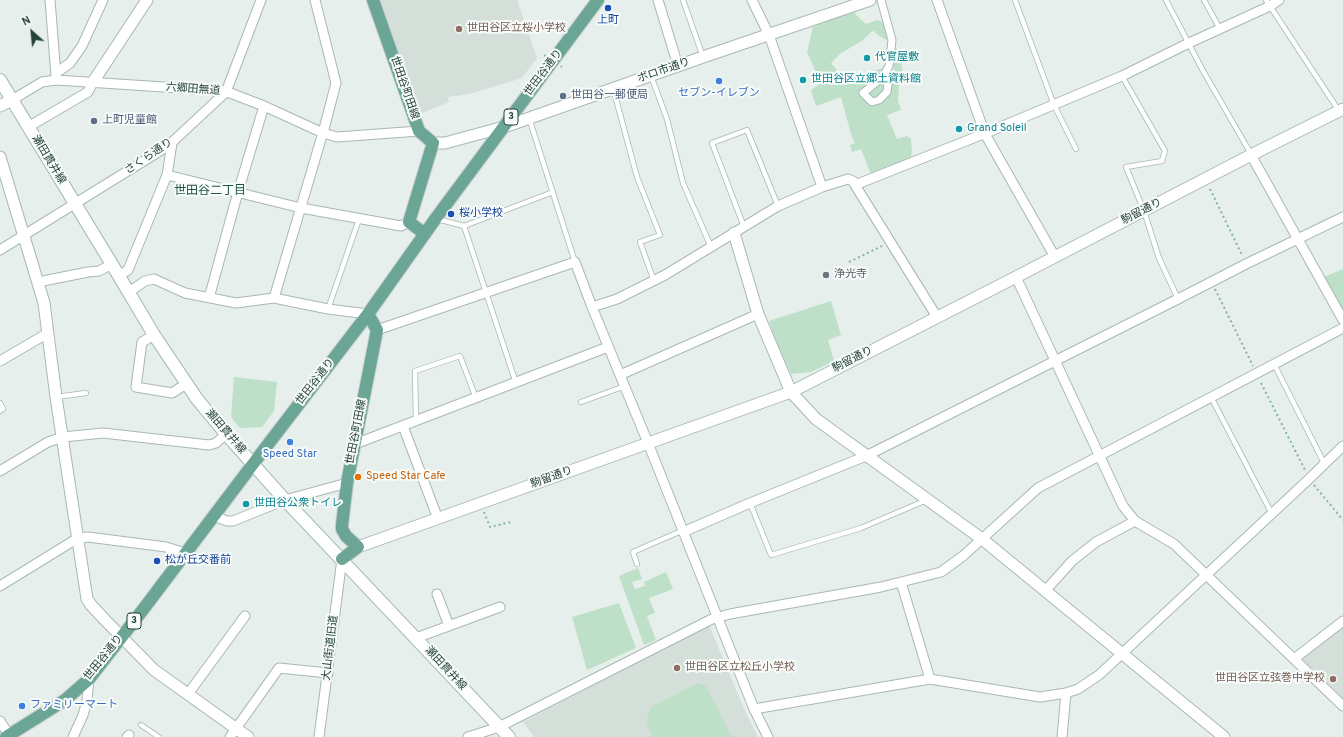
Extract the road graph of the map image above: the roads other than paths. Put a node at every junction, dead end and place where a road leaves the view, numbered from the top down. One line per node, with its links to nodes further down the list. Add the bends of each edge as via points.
1 (50, 0): 24 (street)
2 (103, 0): 24 (street, via 82,46 70,63)
3 (147, 0): 29 (street)
4 (261, 0): 31 (street, さくら通り)
5 (315, 0): 41 (street, via 336,83)
6 (373, 0): 40 (main road, 世田谷町田線)
7 (598, 0): 39 (main road, 世田谷通り / 3)
8 (658, 0): 23 (street)
9 (684, 0): 22 (lane)
10 (752, 0): 20 (street)
11 (870, 0): 20 (street, ボロ市通り)
12 (881, 0): 27 (street, via 892,40 889,66)
13 (937, 0): 42 (street)
14 (1015, 0): 33 (lane)
15 (1166, 0): 21 (lane)
16 (1204, 0): 19 (lane)
17 (1279, 0): 18 (street)
18 (1268, 3): 19 (street); 36 (lane)
19 (1220, 29): 21 (street)
20 (768, 35): 22 (street, ボロ市通り); 50 (street)
21 (1189, 44): 26 (street); 46 (lane)
22 (703, 57): 23 (street, ボロ市通り)
23 (678, 66): 25 (street, ボロ市通り)
24 (56, 76): 29 (street, 六郷田無道); 32 (street, 六郷田無道)
25 (651, 76): 30 (street, ボロ市通り); 67 (lane, via 667,119 683,183)
26 (1122, 76): 33 (street); 56 (lane, via 1165,151 1162,161 1126,167)
27 (883, 77)
28 (0, 80): 32 (main road, 瀬田貫井線)
29 (93, 82): 31 (street, 六郷田無道); 38 (street, via 88,92)
30 (614, 88): 37 (street, ボロ市通り); 74 (lane, via 637,177 660,235 640,242)
31 (226, 92): 35 (street, 六郷田無道); 43 (street, さくら通り)
32 (12, 100): 34 (street); 38 (main road, 瀬田貫井線)
33 (1054, 105): 42 (street); 45 (lane)
34 (0, 106)
35 (264, 106): 41 (street, 六郷田無道); 51 (street)
36 (1341, 110): 46 (street, 駒留通り)
37 (529, 118): 39 (street, ボロ市通り); 52 (lane)
38 (28, 127): 53 (main road, 瀬田貫井線)
39 (504, 127): 44 (street, ボロ市通り, via 446,143); 58 (main road, 世田谷通り / 3)
40 (419, 131): 41 (street, 六郷田無道, via 337,137); 44 (main road, 世田谷町田線)
41 (323, 133): 55 (street)
42 (985, 134): 49 (street); 69 (street)
43 (172, 143): 48 (street); 53 (street, さくら通り)
44 (433, 143): 60 (main road)
45 (1076, 149)
46 (1251, 155): 56 (street, 駒留通り); 66 (street)
47 (0, 157): 65 (street)
48 (167, 175): 51 (street); 72 (street, via 128,270)
49 (856, 185): 50 (street, via 848,179); 85 (street)
50 (822, 187): 54 (street)
51 (238, 192): 55 (street); 78 (street)
52 (553, 192): 61 (lane); 70 (lane)
53 (75, 204): 65 (street, さくら通り); 71 (main road, 瀬田貫井線)
54 (778, 206): 62 (street); 62 (lane, via 747,130 712,143)
55 (301, 208): 59 (street); 79 (street)
56 (1144, 211): 69 (street, 駒留通り); 80 (lane, via 1159,258)
57 (1343, 217): 66 (street)
58 (436, 218): 61 (lane); 64 (main road, 世田谷通り / 3)
59 (359, 219): 60 (street, via 401,226); 82 (lane)
60 (409, 222): 64 (main road)
61 (464, 226): 77 (lane)
62 (744, 227): 63 (street)
63 (734, 233): 67 (street); 84 (street)
64 (425, 234): 83 (main road, 世田谷通り / 3)
65 (23, 237): 68 (street, さくら通り); 75 (street)
66 (1298, 239): 80 (street); 86 (street)
67 (711, 247): 74 (street)
68 (0, 250)
69 (1055, 256): 73 (street, 駒留通り)
70 (575, 262): 77 (street); 81 (street)
71 (112, 264): 72 (main road, 瀬田貫井線); 75 (street, via 99,271)
72 (120, 276): 76 (main road, 瀬田貫井線)
73 (1016, 277): 85 (street, 駒留通り); 93 (street)
74 (654, 281): 81 (street, via 617,299)
75 (38, 282): 89 (street)
76 (129, 292): 78 (street, via 145,281 154,279 185,292); 90 (main road, 瀬田貫井線)
77 (486, 294): 88 (street); 96 (lane)
78 (209, 298): 79 (street, via 236,303)
79 (274, 298): 82 (street)
80 (1178, 299): 93 (street)
81 (592, 307): 91 (street)
82 (328, 309): 83 (street)
83 (368, 314): 88 (main road); 117 (main road, 世田谷通り / 3)
84 (758, 314): 95 (street); 99 (street)
85 (937, 317): 99 (street, 駒留通り)
86 (1343, 320)
87 (1343, 328): 94 (street)
88 (377, 330): 112 (main road, 世田谷町田線)
89 (48, 333): 92 (street); 101 (street)
90 (154, 335): 97 (main road, 瀬田貫井線); 97 (street, via 142,342 136,387 172,393)
91 (608, 347): 95 (street); 96 (street)
92 (0, 361)
93 (1055, 361): 114 (street); 115 (street)
94 (1274, 364): 102 (street); 116 (lane)
95 (620, 375): 98 (street)
96 (516, 383): 103 (street)
97 (186, 384): 109 (main road, 瀬田貫井線)
98 (625, 386): 104 (lane); 111 (street)
99 (790, 392): 111 (street, 駒留通り); 115 (street, via 816,419)
100 (86, 393): 101 (lane)
101 (56, 397): 110 (street)
102 (1211, 397): 114 (street); 123 (lane)
103 (476, 398): 107 (street); 107 (lane, via 460,356 415,371)
104 (581, 402)
105 (0, 403): 106 (lane, via 3,409)
106 (0, 411)
107 (416, 421): 108 (street)
108 (402, 426): 112 (street); 125 (street)
109 (226, 434): 110 (street, via 216,443 209,445 103,433); 117 (main road, 瀬田貫井線)
110 (63, 437): 118 (street, via 48,442); 128 (street)
111 (648, 443): 125 (street, 駒留通り); 127 (street)
112 (355, 444): 119 (main road, 世田谷町田線)
113 (1343, 446): 116 (street)
114 (1099, 455): 126 (street, via 1123,506); 129 (street, via 1038,488)
115 (866, 456): 120 (street); 122 (street)
116 (1324, 463): 123 (street)
117 (253, 464): 121 (main road, 瀬田貫井線); 124 (main road, 世田谷通り / 3)
118 (0, 471)
119 (347, 483): 121 (street); 130 (main road, 世田谷町田線, via 342,529)
120 (926, 498): 122 (lane, via 861,528 771,555); 129 (street)
121 (286, 500): 124 (street, via 233,521); 132 (main road, 瀬田貫井線)
122 (750, 503): 127 (street)
123 (1272, 514): 134 (street)
124 (214, 516): 131 (main road, 世田谷通り / 3)
125 (438, 519): 130 (street, 駒留通り)
126 (1135, 521): 134 (street, via 1174,544); 137 (street, via 1096,542 1072,561)
127 (683, 532): 133 (lane, via 633,552); 141 (street)
128 (78, 538): 131 (street, via 88,537 166,547); 136 (street); 144 (street, via 87,599)
129 (982, 539): 135 (street, via 941,572); 137 (street)
130 (358, 548): 132 (main road, 駒留通り)
131 (185, 554): 144 (main road, 世田谷通り / 3)
132 (342, 560): 145 (main road, 瀬田貫井線); 148 (street, 大山街道旧道)
133 (637, 564)
134 (1207, 575): 146 (street); 147 (street)
135 (901, 582): 141 (street); 150 (street)
136 (0, 586)
137 (1046, 590): 146 (street)
138 (437, 594): 143 (street)
139 (500, 607): 143 (street)
140 (245, 616): 152 (street)
141 (717, 617): 154 (street); 157 (street)
142 (1343, 621): 147 (street)
143 (449, 626): 145 (street)
144 (121, 637): 149 (main road, 世田谷通り / 3); 152 (street, via 154,670)
145 (416, 638): 157 (main road, 瀬田貫井線)
146 (1122, 652): 151 (street, via 1099,675); 168 (street)
147 (1294, 659): 153 (street)
148 (328, 673): 158 (street, via 279,668); 163 (street, 大山街道旧道)
149 (89, 679): 159 (main road, 世田谷通り / 3, via 65,700); 160 (street, via 83,716)
150 (930, 679): 151 (street, via 1040,697); 154 (street)
151 (1066, 693): 167 (street)
152 (188, 694): 158 (street)
153 (1343, 706)
154 (754, 709): 166 (street)
155 (0, 721): 159 (street)
156 (142, 725): 161 (lane)
157 (499, 726): 164 (street); 165 (main road, 瀬田貫井線)
158 (233, 733): 162 (street)
159 (7, 736)
160 (73, 737)
161 (159, 737)
162 (248, 737)
163 (319, 737)
164 (468, 737)
165 (509, 737)
166 (768, 737)
167 (1062, 737)
168 (1224, 737)

